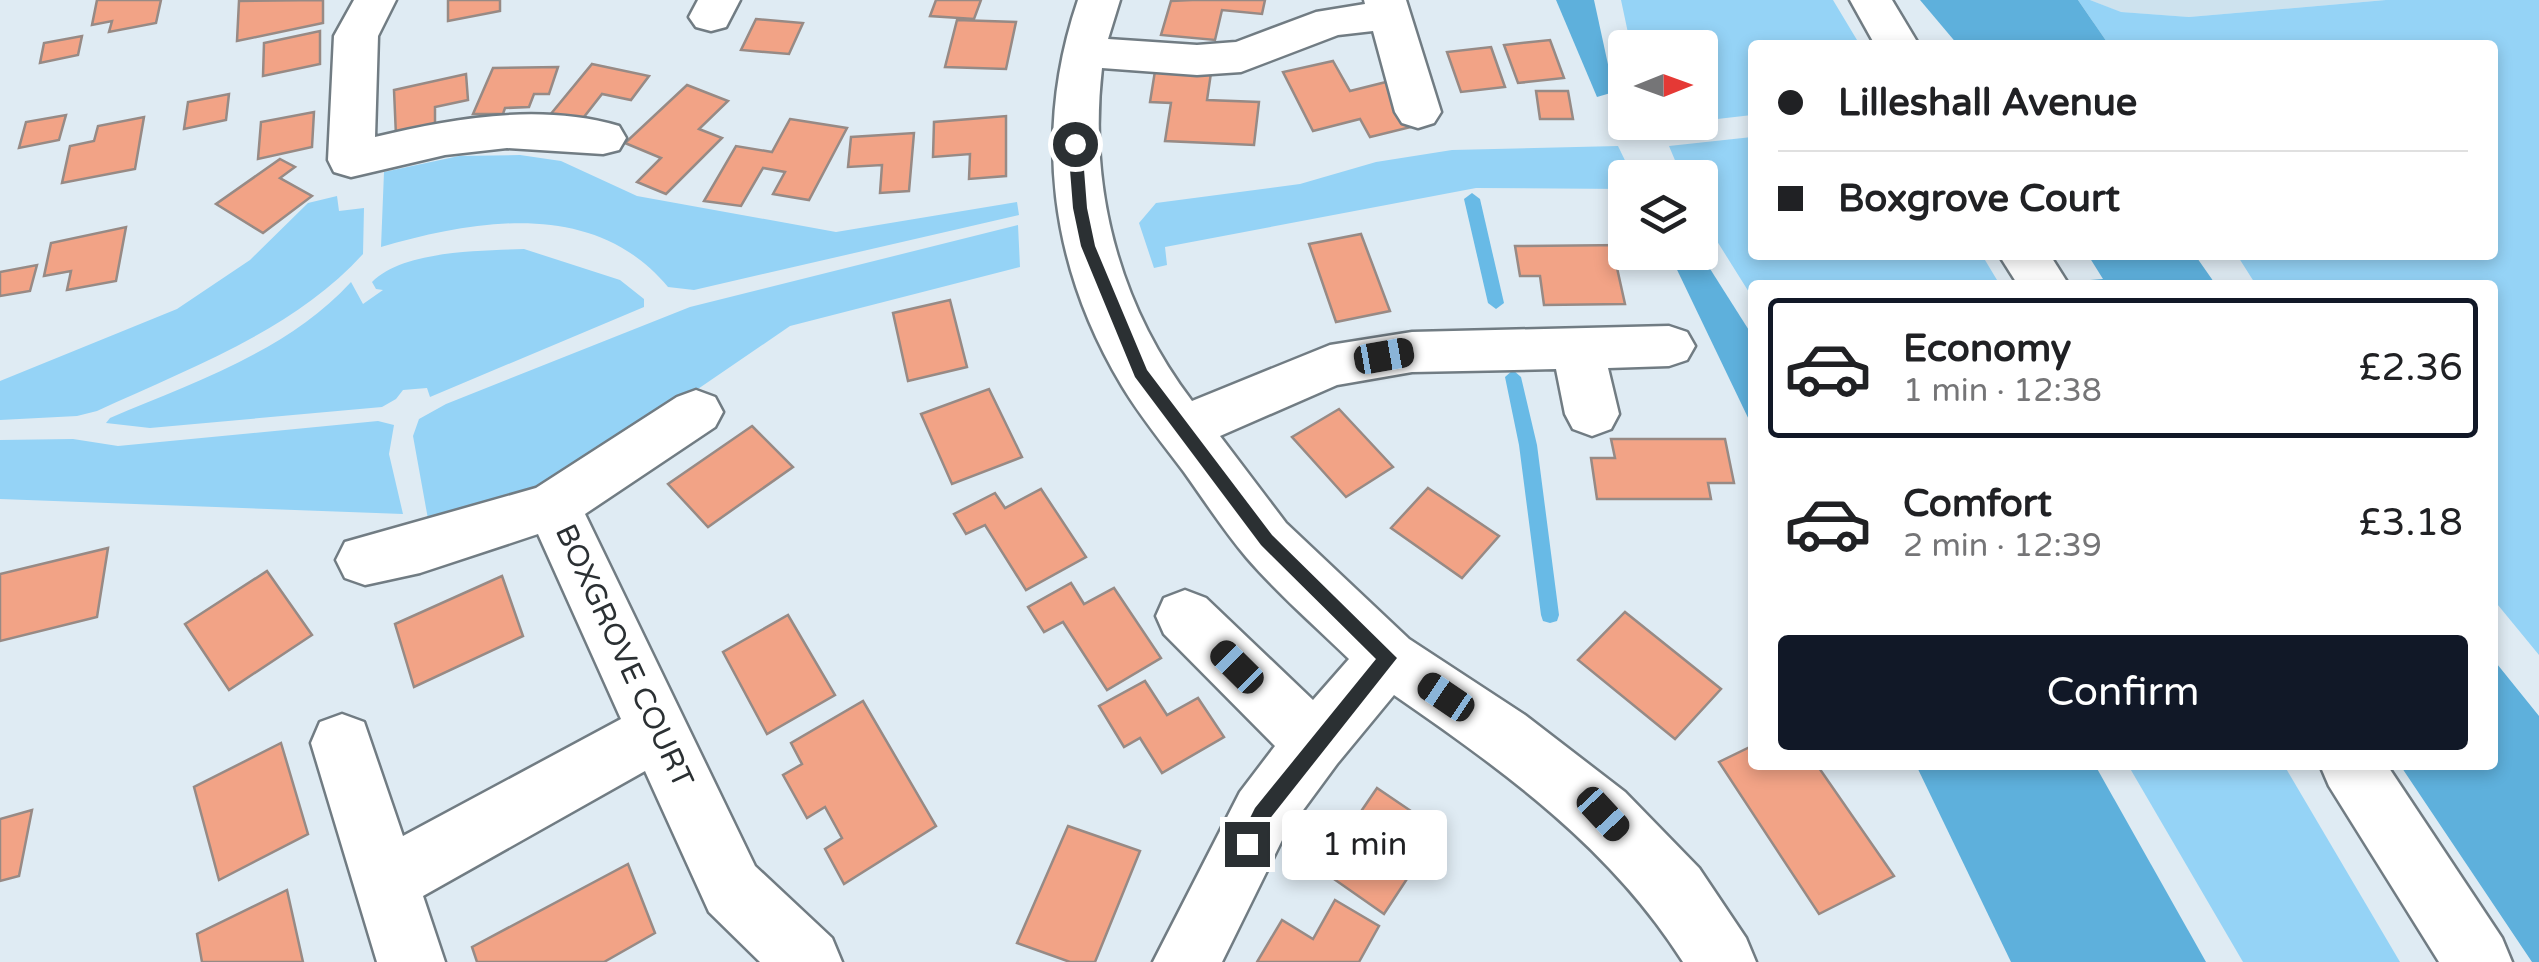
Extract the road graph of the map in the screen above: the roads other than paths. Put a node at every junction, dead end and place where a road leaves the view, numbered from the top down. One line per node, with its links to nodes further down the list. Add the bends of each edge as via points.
1 (375, 0): 8 (street, via 356,36 351,160 501,129 558,129)
2 (1099, 0): 6 (street)
3 (1871, 0): 5 (street)
4 (1387, 8): 6 (street, via 1241,57); 7 (street)
5 (1894, 40)
6 (1082, 52): 13 (street, via 1074,113 1088,246 1141,373)
7 (1418, 112)
8 (603, 138)
9 (1669, 346): 10 (street)
10 (1577, 348): 12 (street); 13 (street, via 1412,352 1330,366)
11 (696, 412): 14 (street)
12 (1592, 414)
13 (1182, 429): 17 (street, via 1266,540)
14 (553, 506): 15 (street, BOXGROVE COURT); 18 (street, BOXGROVE COURT)
15 (364, 560)
16 (1185, 616): 20 (street)
17 (1388, 658): 20 (street); 26 (street, via 1603,814 1676,892)
18 (660, 730): 22 (street); 24 (street, BOXGROVE COURT, via 732,889)
19 (342, 744): 22 (street)
20 (1315, 744): 25 (street, via 1262,814)
21 (2355, 770): 27 (street)
22 (386, 881): 23 (street)
23 (411, 962)
24 (808, 962)
25 (1187, 962)
26 (1722, 962)
27 (2478, 962)

